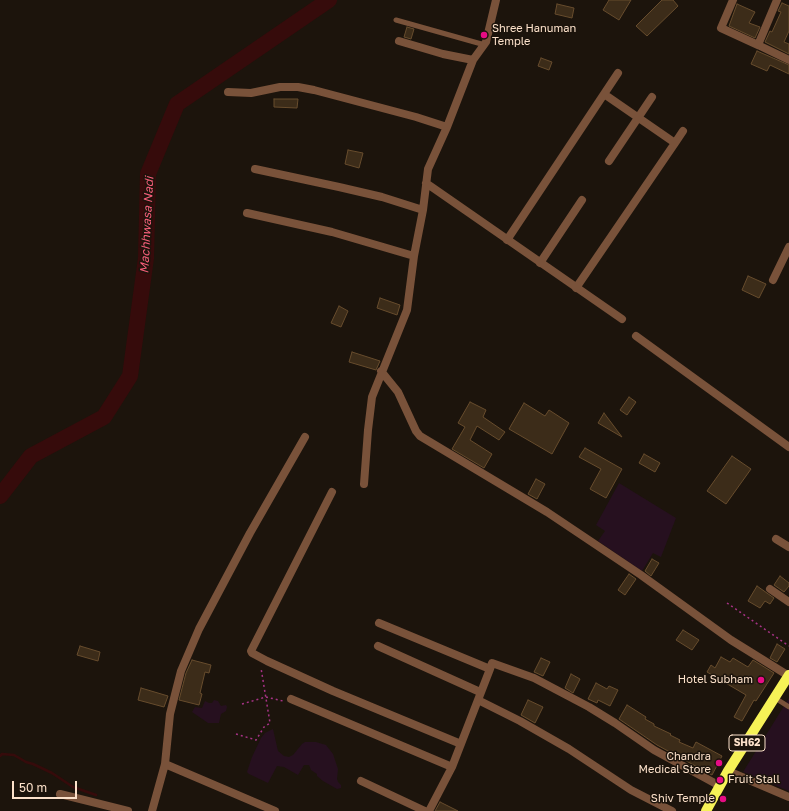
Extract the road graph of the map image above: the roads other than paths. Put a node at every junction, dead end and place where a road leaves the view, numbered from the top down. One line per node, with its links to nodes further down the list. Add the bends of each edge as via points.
1 (496, 0): 6 (street)
2 (733, 0): 7 (street, via 721,28)
3 (777, 0): 7 (street)
4 (396, 20): 6 (lane)
5 (399, 41): 8 (street)
6 (485, 45): 8 (street)
7 (758, 45): 9 (street)
8 (473, 60): 15 (street)
9 (789, 60)
10 (618, 72): 12 (street)
11 (228, 92): 15 (street, via 251,93 280,87 298,87)
12 (604, 94): 14 (street); 24 (street)
13 (652, 97): 14 (street)
14 (638, 117): 17 (street); 18 (street)
15 (447, 127): 20 (street, via 428,170)
16 (683, 131): 17 (street)
17 (676, 143): 29 (street)
18 (609, 161)
19 (255, 169): 22 (street, via 382,197)
20 (426, 184): 22 (street); 24 (street)
21 (582, 200): 27 (street)
22 (423, 210): 26 (street)
23 (247, 213): 26 (street, via 332,232)
24 (507, 240): 27 (street)
25 (789, 247): 28 (street)
26 (414, 256): 32 (street, via 407,310)
27 (540, 263): 29 (street)
28 (773, 280)
29 (576, 288): 30 (street)
30 (622, 319)
31 (636, 336): 34 (street)
32 (381, 372): 35 (street, via 372,397); 44 (street, via 398,392 420,436 547,512 731,640)
33 (305, 437): 51 (street, via 250,533 203,622 181,671 170,714)
34 (789, 447)
35 (364, 484)
36 (332, 492): 50 (street, via 251,651 333,691)
37 (776, 539): 38 (street)
38 (789, 547)
39 (770, 589): 40 (street)
40 (789, 602)
41 (379, 623): 43 (street)
42 (378, 646): 45 (street)
43 (490, 669): 45 (street); 55 (street, via 492,663 534,678 589,707 654,750)
44 (789, 676): 46 (main road, SH62)
45 (480, 692): 48 (street)
46 (774, 698): 49 (lane); 53 (main road, SH62)
47 (293, 700): 52 (street)
48 (478, 700): 50 (street); 63 (street, via 520,721 631,790)
49 (789, 707)
50 (461, 744): 52 (street)
51 (165, 764): 59 (street); 60 (street)
52 (452, 767): 62 (street)
53 (728, 771): 55 (main road, SH62); 57 (street)
54 (360, 781): 61 (street)
55 (720, 786): 64 (main road, SH62)
56 (60, 794): 58 (street)
57 (789, 797)
58 (128, 811)
59 (152, 811)
60 (275, 811)
61 (425, 811)
62 (428, 811)
63 (672, 811)
64 (706, 811)

